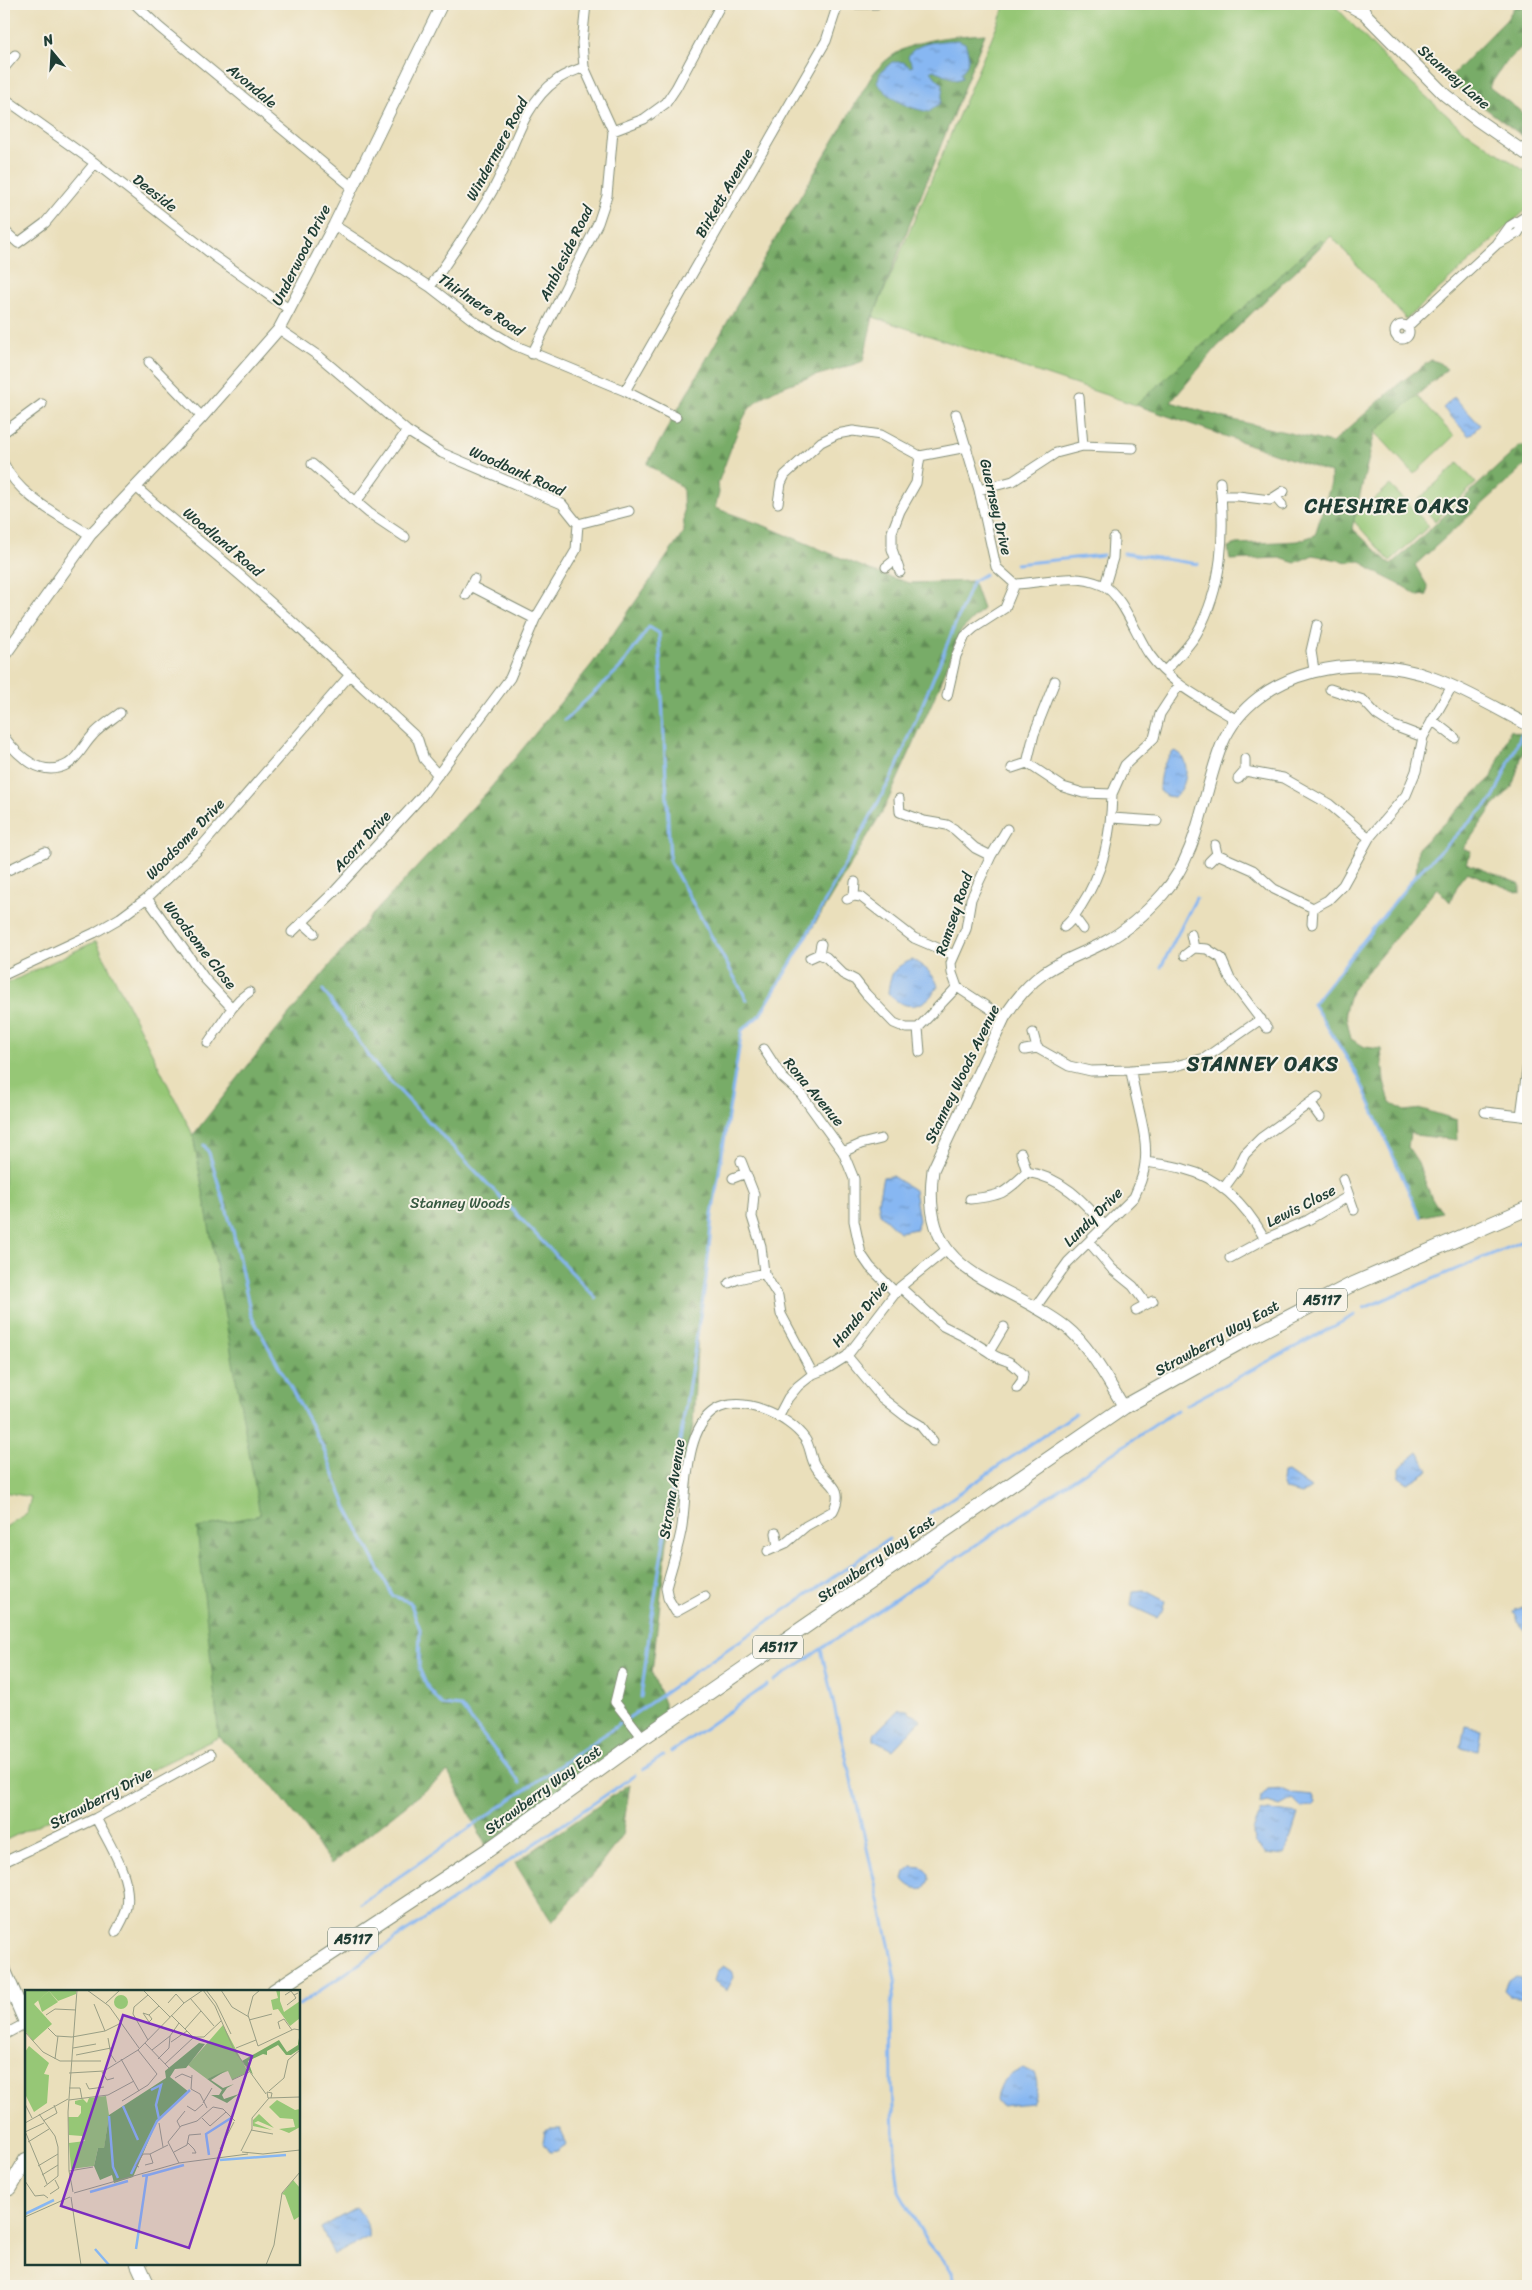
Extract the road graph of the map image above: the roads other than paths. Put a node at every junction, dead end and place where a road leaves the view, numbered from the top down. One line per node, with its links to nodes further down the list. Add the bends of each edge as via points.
1 (135, 4): 17 (street, Avondale)
2 (442, 4): 17 (street, Underwood Drive)
3 (586, 4): 11 (street, via 582,43)
4 (721, 4): 14 (street, via 666,103 644,119)
5 (838, 4): 27 (street, Birkett Avenue, via 826,41)
6 (850, 4): 7 (street)
7 (876, 4)
8 (1348, 4): 9 (main road, Stanney Lane)
9 (1363, 9): 15 (main road, Stanney Lane, via 1445,95)
10 (15, 55): 12 (street)
11 (584, 67): 14 (street, Ambleside Road); 21 (street, Windermere Road, via 557,80 541,94 528,113 495,186)
12 (4, 68)
13 (4, 100): 16 (street, Deeside)
14 (613, 131): 25 (street, Ambleside Road, via 610,176 603,210)
15 (1528, 155)
16 (95, 164): 20 (street, via 45,223 15,247); 22 (street, Deeside)
17 (352, 187): 19 (street, Underwood Drive)
18 (1528, 215): 23 (street, via 1518,233 1497,244)
19 (334, 225): 21 (street, Thirlmere Road); 22 (street, Underwood Drive)
20 (7, 233)
21 (430, 287): 25 (street, Thirlmere Road, via 474,321)
22 (290, 310): 24 (street, Underwood Drive)
23 (1407, 327)
24 (279, 329): 31 (street, Underwood Drive); 33 (street, Woodbank Road, via 320,357)
25 (532, 354): 27 (street, Thirlmere Road)
26 (149, 362): 31 (street)
27 (625, 391): 32 (street, Thirlmere Road)
28 (1079, 396): 35 (street)
29 (42, 404): 34 (street)
30 (956, 414): 36 (street, Guernsey Drive)
31 (202, 417): 42 (street, Underwood Drive)
32 (676, 417)
33 (407, 431): 47 (street); 51 (street, Woodbank Road, via 442,453 562,504)
34 (4, 432)
35 (1083, 446): 37 (street); 43 (street, via 1051,456 1012,481)
36 (967, 447): 38 (street); 43 (street, Guernsey Drive)
37 (1133, 448)
38 (920, 456): 48 (street, via 881,435 853,431 837,434 821,442 785,474 780,482); 55 (street, via 916,483 892,532)
39 (4, 464): 52 (street, via 29,496)
40 (312, 464): 47 (street)
41 (1220, 482): 45 (street)
42 (136, 487): 52 (street); 66 (street, Woodland Road, via 245,579)
43 (979, 490): 58 (street, Guernsey Drive, via 996,567)
44 (1284, 491): 46 (street)
45 (1221, 496): 46 (street, via 1260,500); 65 (street, via 1221,561 1215,590 1197,634)
46 (1276, 498): 49 (street)
47 (356, 502): 53 (street)
48 (778, 503)
49 (1282, 506)
50 (629, 511): 51 (street)
51 (578, 524): 61 (street, via 574,555)
52 (90, 535): 63 (street)
53 (405, 537)
54 (1114, 538): 59 (street, via 1113,558)
55 (896, 559): 56 (street); 57 (street)
56 (886, 567)
57 (900, 572)
58 (1015, 584): 59 (street, via 1070,577); 71 (street, via 1005,608 965,636 956,656)
59 (1105, 585): 65 (street, via 1124,609 1149,654)
60 (466, 595): 61 (street, via 472,582)
61 (535, 619): 83 (street, via 510,678)
62 (1317, 626): 64 (street, via 1311,651)
63 (4, 656)
64 (1314, 670): 69 (street, Stanney Woods Avenue, via 1382,667 1407,670); 73 (street, Stanney Woods Avenue, via 1268,692)
65 (1165, 671): 68 (street)
66 (349, 676): 83 (street, Woodland Road, via 414,734 424,759); 98 (street, Woodsome Drive, via 200,847)
67 (1055, 680): 80 (street, via 1034,734)
68 (1179, 685): 73 (street); 85 (street, via 1160,714 1154,738 1124,765)
69 (1452, 686): 74 (street); 75 (street, Stanney Woods Avenue)
70 (1330, 689): 77 (street, via 1363,700 1394,726)
71 (947, 696)
72 (120, 713): 76 (street, via 92,735 68,764 50,769 34,765 16,754)
73 (1237, 720): 116 (street, Stanney Woods Avenue, via 1223,742 1213,769 1185,862 1164,893 1126,930 1043,974 1016,1000)
74 (1432, 720): 77 (street); 78 (street)
75 (1528, 724)
76 (4, 737)
77 (1423, 737): 90 (street, via 1416,772 1406,794)
78 (1455, 738)
79 (1245, 759): 82 (street)
80 (1027, 763): 81 (street); 85 (street, via 1063,788)
81 (1012, 768)
82 (1245, 772): 84 (street); 90 (street, via 1283,778 1329,804)
83 (438, 774): 101 (street, Acorn Drive, via 397,824)
84 (1238, 779)
85 (1112, 794): 87 (street)
86 (899, 799): 94 (street, via 896,814 947,825 975,848)
87 (1112, 818): 88 (street); 100 (street, via 1104,861)
88 (1157, 821)
89 (1007, 829): 94 (street, Ramsey Road)
90 (1369, 838): 99 (street, via 1343,885 1328,900)
91 (1215, 845): 93 (street)
92 (44, 852): 96 (street)
93 (1217, 854): 95 (street); 99 (street, via 1253,870 1274,889)
94 (991, 856): 110 (street, Ramsey Road, via 971,899 966,929)
95 (1209, 862)
96 (4, 872)
97 (855, 882): 110 (street, via 851,898 872,904 914,938)
98 (147, 898): 112 (street, Woodsome Drive, via 94,933); 115 (street, Woodsome Close, via 205,979)
99 (1313, 908): 102 (street)
100 (1074, 918): 103 (street); 104 (street)
101 (302, 922): 105 (street, Acorn Drive); 106 (street)
102 (1312, 924)
103 (1064, 927)
104 (1083, 930)
105 (292, 932)
106 (314, 933)
107 (1191, 934): 109 (street)
108 (821, 944): 118 (street, via 815,956 826,957 843,974 855,980 894,1023)
109 (1194, 948): 111 (street); 117 (street, via 1207,950 1221,958 1230,980)
110 (954, 955): 113 (street, Ramsey Road, via 951,963)
111 (1185, 955)
112 (4, 975)
113 (957, 987): 116 (street); 118 (street)
114 (249, 992): 115 (street, Woodsome Close)
115 (232, 1008): 121 (street, Woodsome Close)
116 (1004, 1018): 150 (street, Stanney Woods Avenue, via 933,1170 932,1213)
117 (1261, 1019): 119 (street); 127 (street, via 1205,1058 1172,1066)
118 (918, 1028): 125 (street)
119 (1267, 1028)
120 (1034, 1033): 122 (street)
121 (208, 1043)
122 (1037, 1048): 124 (street); 127 (street, via 1058,1062 1082,1069 1101,1072)
123 (764, 1049): 134 (street, Rona Avenue, via 782,1077 801,1094)
124 (1025, 1050)
125 (920, 1052)
126 (1528, 1062): 131 (street)
127 (1131, 1070): 137 (street, Lundy Drive, via 1143,1129)
128 (1318, 1097): 129 (street)
129 (1310, 1103): 132 (street); 142 (street, via 1261,1138 1245,1154)
130 (1485, 1112): 131 (street)
131 (1525, 1116)
132 (1320, 1117)
133 (881, 1139): 134 (street)
134 (843, 1152): 154 (street, Rona Avenue, via 854,1179 854,1221 861,1254 870,1267)
135 (1021, 1153): 138 (street)
136 (741, 1161): 139 (street)
137 (1145, 1162): 142 (street, via 1185,1169); 147 (street, Lundy Drive, via 1134,1197)
138 (1027, 1172): 144 (street, via 1005,1193); 147 (street, via 1042,1174 1062,1184 1083,1201)
139 (746, 1173): 140 (street); 152 (street, via 754,1194 752,1217 762,1246)
140 (733, 1178)
141 (1343, 1179): 143 (street)
142 (1224, 1188): 148 (street, via 1254,1220)
143 (1349, 1196): 146 (street); 148 (street, Lewis Close, via 1308,1220)
144 (970, 1199)
145 (1528, 1208): 162 (main road, Strawberry Way East / A5117, via 1349,1286)
146 (1354, 1210)
147 (1105, 1226): 149 (street, Lundy Drive)
148 (1264, 1239): 151 (street, Lewis Close)
149 (1089, 1242): 155 (street, Lundy Drive, via 1068,1262); 156 (street, via 1112,1269 1150,1302)
150 (946, 1250): 154 (street, Handa Drive); 155 (street, Stanney Woods Avenue, via 973,1273)
151 (1230, 1258)
152 (764, 1273): 153 (street, via 738,1278); 160 (street, via 778,1296 781,1314)
153 (730, 1283)
154 (898, 1290): 158 (street, Rona Avenue, via 943,1326); 159 (street, Handa Drive)
155 (1035, 1308): 162 (street, Stanney Woods Avenue, via 1066,1327 1086,1349)
156 (1136, 1310)
157 (1004, 1327): 158 (street)
158 (989, 1352): 161 (street, Rona Avenue, via 1028,1374)
159 (847, 1356): 160 (street, Handa Drive); 164 (street, via 882,1398 920,1425)
160 (813, 1374): 163 (street, Handa Drive, via 788,1398)
161 (1017, 1388)
162 (1124, 1407): 170 (main road, Strawberry Way East / A5117)
163 (778, 1417): 166 (street, via 805,1439 815,1467 830,1480 837,1498 833,1511); 168 (street, Stroma Avenue, via 752,1405 725,1405 702,1420 695,1433 682,1527 666,1588 676,1612)
164 (933, 1441)
165 (776, 1533): 166 (street)
166 (778, 1547): 167 (street)
167 (768, 1551)
168 (705, 1596)
169 (622, 1673): 170 (street, via 615,1702)
170 (643, 1738): 176 (main road, Strawberry Way East / A5117, via 488,1850)
171 (210, 1755): 172 (street, Strawberry Drive)
172 (96, 1818): 173 (street, Strawberry Drive); 174 (street, via 118,1864 128,1896 127,1909)
173 (4, 1862)
174 (116, 1932)
175 (4, 1971): 177 (main road)
176 (276, 1990)
177 (25, 2021)
178 (25, 2024): 179 (street)
179 (4, 2035)
180 (25, 2162): 182 (main road)
181 (25, 2178): 182 (main road)
182 (7, 2191)
183 (138, 2265): 184 (main road)
184 (148, 2286)

